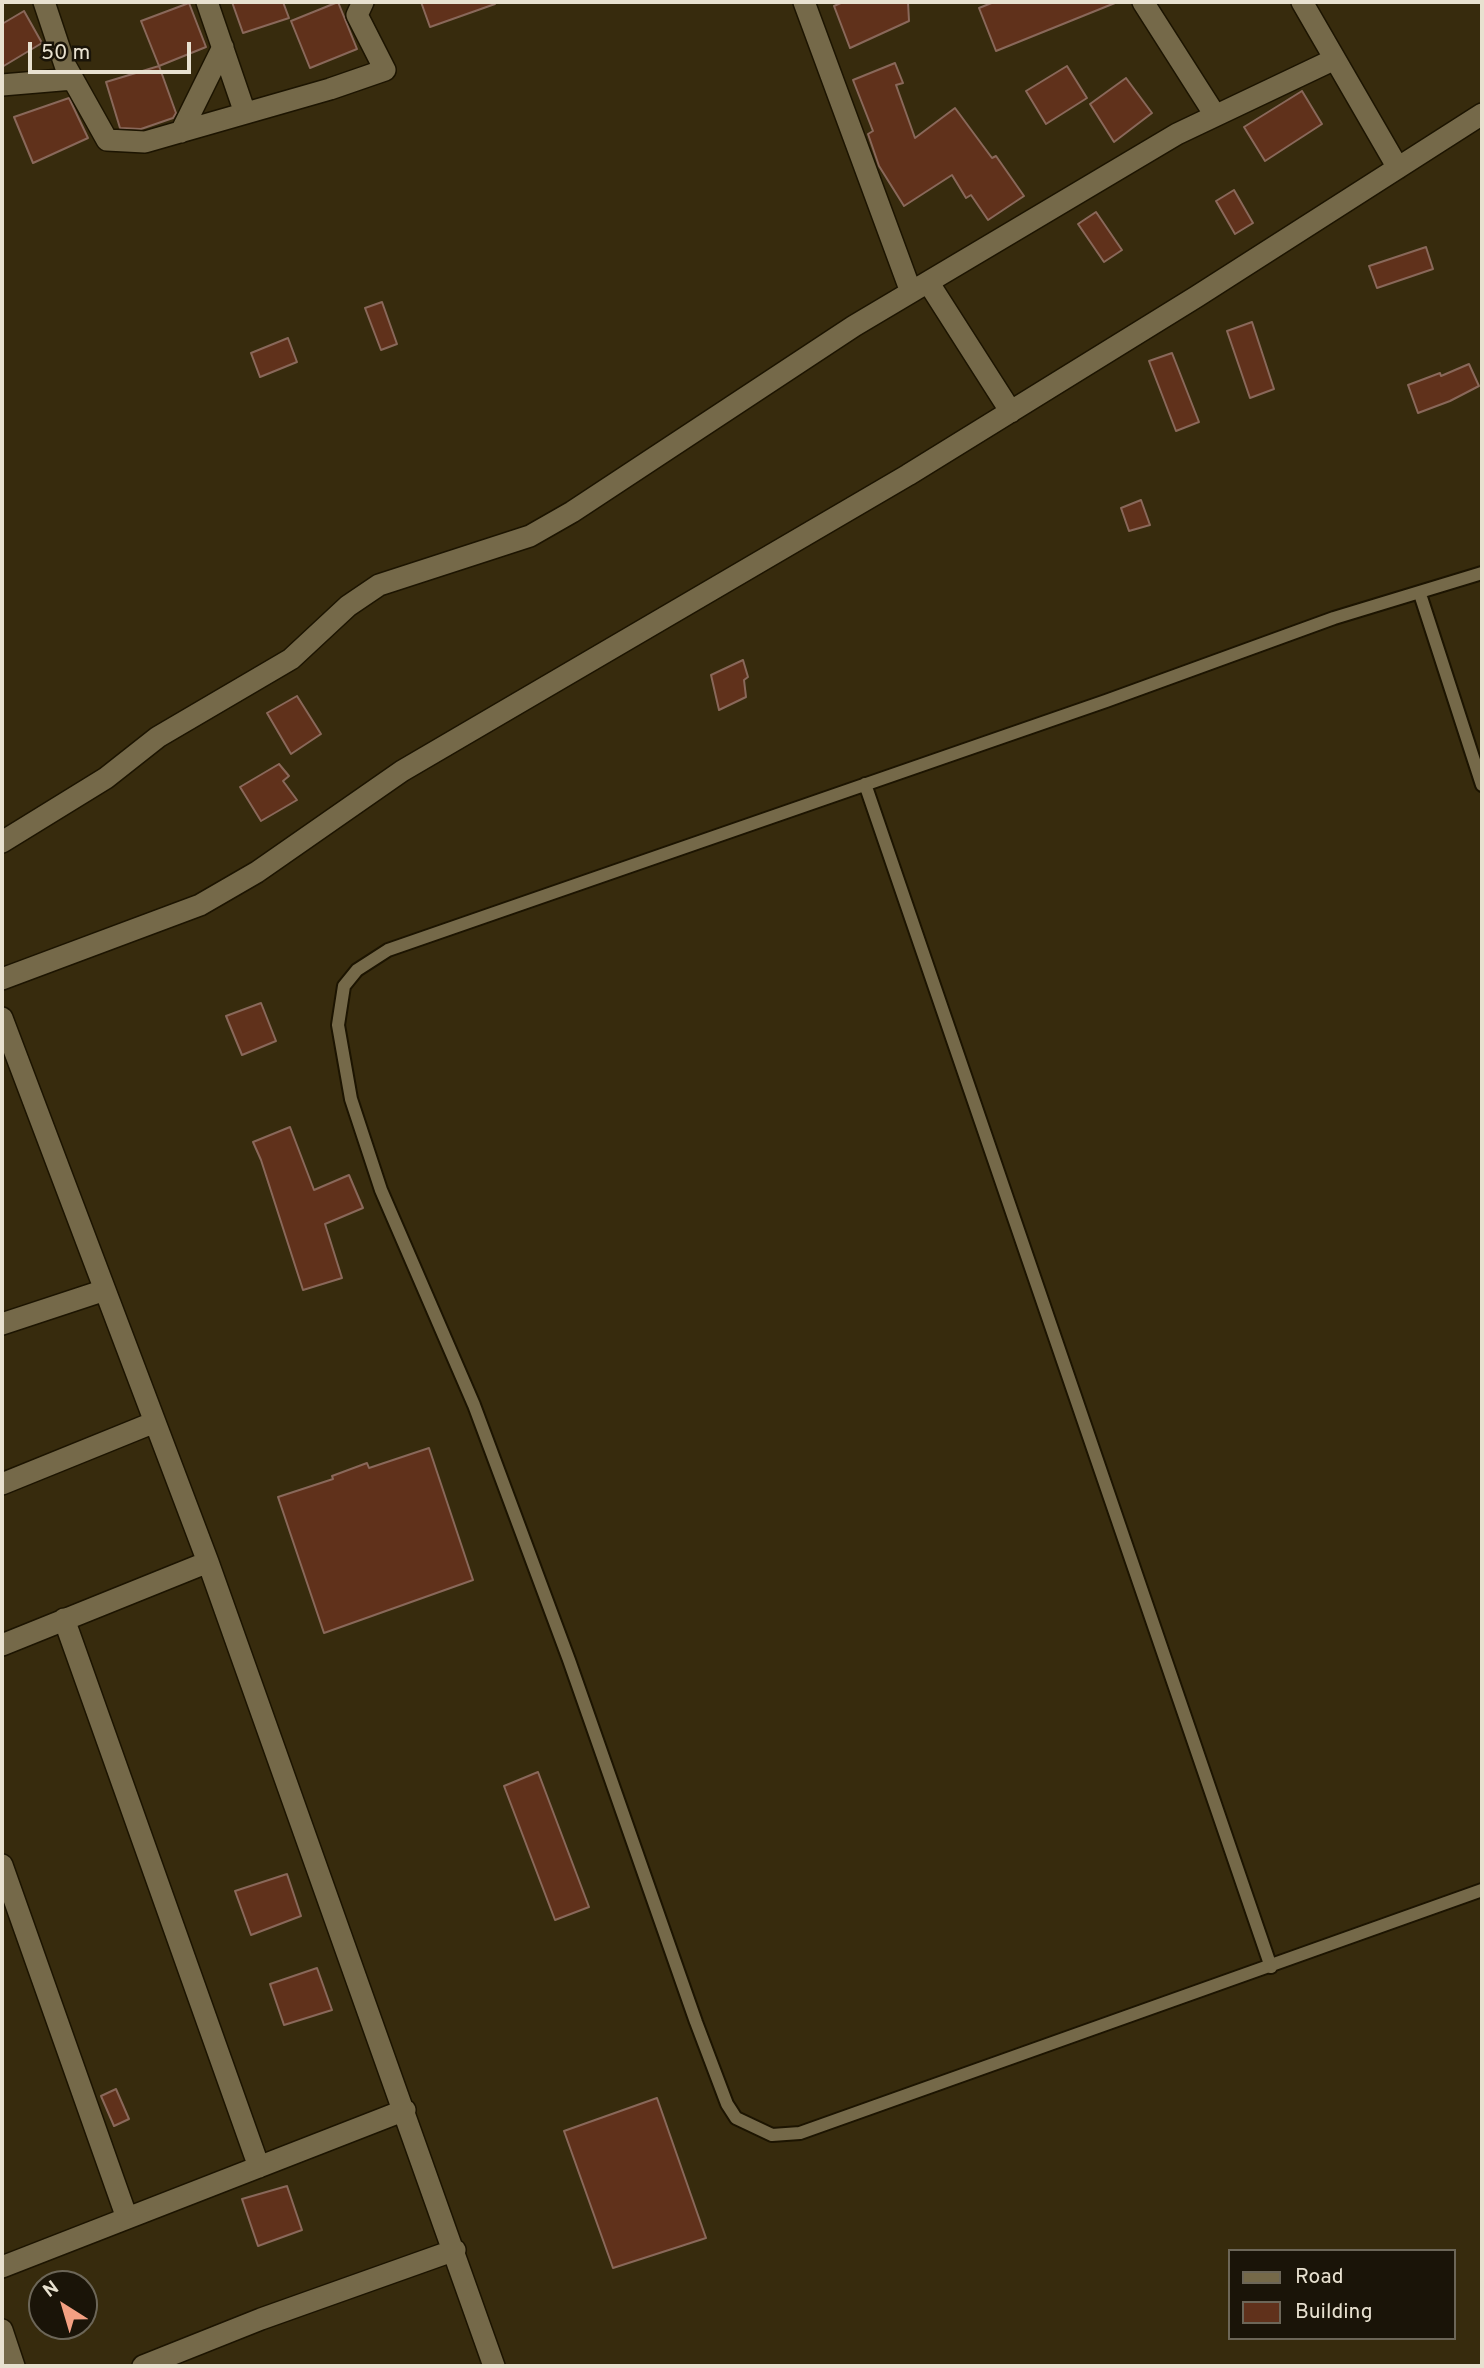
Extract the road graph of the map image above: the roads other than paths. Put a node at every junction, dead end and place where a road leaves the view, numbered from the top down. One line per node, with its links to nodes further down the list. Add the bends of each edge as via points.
1 (44, 2): 9 (street)
2 (207, 2): 7 (street)
3 (363, 2): 11 (street, via 357,15 385,70)
4 (804, 2): 16 (street)
5 (1143, 2): 13 (street)
6 (1302, 2): 8 (street)
7 (223, 47): 11 (street); 14 (street)
8 (1335, 59): 13 (street); 15 (street)
9 (73, 79): 10 (street); 14 (street, via 107,140 145,142)
10 (2, 85)
11 (245, 113): 14 (street)
12 (1482, 114): 15 (street)
13 (1215, 115): 16 (street)
14 (180, 132)
15 (1398, 168): 17 (street)
16 (920, 287): 17 (street); 22 (street, via 530,536 379,585 291,659 158,737 106,778)
17 (1011, 411): 23 (street, via 402,771 257,872 200,905)
18 (1482, 573): 19 (lane)
19 (1420, 594): 20 (lane, via 1334,618); 21 (lane)
20 (865, 784): 34 (lane); 34 (lane, via 400,946 357,970 344,986 338,1025 351,1099 382,1190 474,1405 696,2022 736,2118 772,2135 800,2133)
21 (1482, 785)
22 (2, 842)
23 (2, 979)
24 (2, 1018): 25 (street)
25 (105, 1290): 26 (street); 27 (street)
26 (2, 1324)
27 (155, 1422): 28 (street); 29 (street)
28 (2, 1484)
29 (208, 1562): 30 (street); 35 (street)
30 (64, 1619): 31 (street); 36 (street)
31 (2, 1645)
32 (2, 1865): 37 (street)
33 (1482, 1890): 34 (lane)
34 (1271, 1967)
35 (405, 2110): 36 (street); 38 (street)
36 (259, 2167): 37 (street)
37 (127, 2218): 39 (street)
38 (455, 2250): 42 (street); 43 (street)
39 (2, 2267)
40 (2, 2330): 41 (street)
41 (14, 2366)
42 (143, 2366)
43 (494, 2366)

